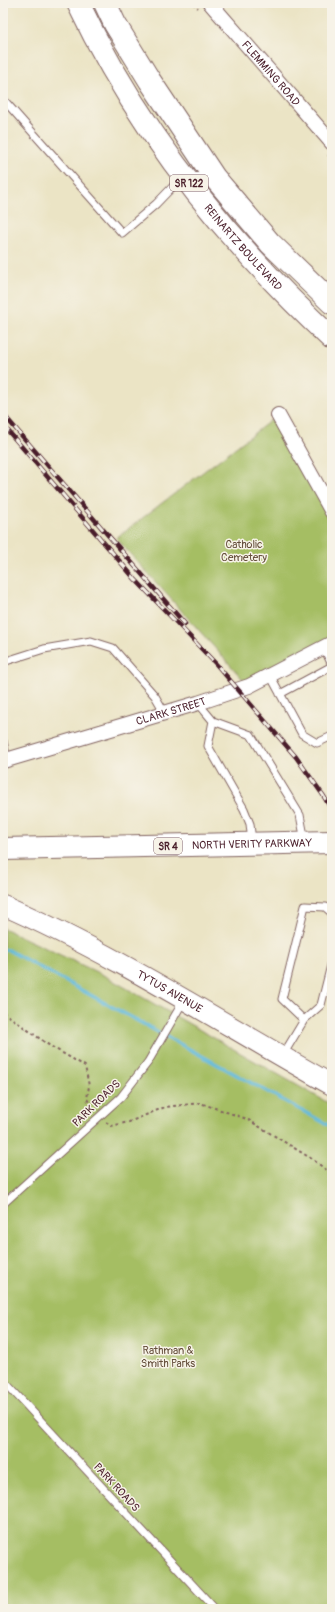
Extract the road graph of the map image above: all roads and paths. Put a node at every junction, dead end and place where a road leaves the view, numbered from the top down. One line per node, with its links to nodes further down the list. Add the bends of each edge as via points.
1 (78, 3): 6 (main road, REINARTZ BOULEVARD / SR 122, via 126,91)
2 (105, 3): 7 (main road, REINARTZ BOULEVARD, via 150,81)
3 (210, 3): 5 (street, FLEMMING ROAD)
4 (3, 99): 6 (lane, via 122,233 156,204)
5 (332, 143)
6 (183, 176): 7 (lane); 9 (main road, REINARTZ BOULEVARD / SR 122, via 246,253)
7 (214, 177): 8 (main road, REINARTZ BOULEVARD, via 270,243)
8 (332, 302)
9 (332, 339)
10 (278, 416): 11 (street)
11 (332, 512)
12 (328, 645): 14 (lane); 15 (street, CLARK STREET)
13 (3, 662): 18 (lane, via 44,649 90,641 113,648 155,696)
14 (332, 665): 16 (lane)
15 (270, 675): 16 (lane); 17 (street, CLARK STREET, via 249,686)
16 (280, 694): 20 (lane, via 302,734 317,744)
17 (198, 703): 18 (street, CLARK STREET); 19 (lane)
18 (165, 713): 22 (street, CLARK STREET)
19 (213, 720): 24 (lane, via 251,735 300,814); 25 (lane, via 208,746 244,809 250,824)
20 (332, 736)
21 (3, 741): 22 (lane)
22 (5, 760)
23 (332, 842): 24 (main road, NORTH VERITY PARKWAY / SR 4)
24 (306, 843): 25 (main road, NORTH VERITY PARKWAY / SR 4)
25 (252, 844): 26 (main road, NORTH VERITY PARKWAY / SR 4)
26 (3, 849)
27 (3, 905): 30 (street, TYTUS AVENUE, via 59,930)
28 (332, 913): 32 (lane, via 325,907 305,906 282,999)
29 (332, 961): 32 (lane, via 321,1006)
30 (184, 1000): 33 (street, TYTUS AVENUE); 38 (lane, PARK ROADS, via 148,1062 121,1097)
31 (3, 1012): 35 (path, via 50,1046 85,1066 89,1086 87,1099)
32 (304, 1020): 33 (lane)
33 (282, 1057): 34 (street, TYTUS AVENUE)
34 (332, 1085)
35 (94, 1111)
36 (105, 1122): 37 (path, via 111,1126 129,1122 165,1107 200,1103 247,1119)
37 (332, 1174)
38 (3, 1204)
39 (3, 1380): 40 (lane, PARK ROADS)
40 (215, 1609)

